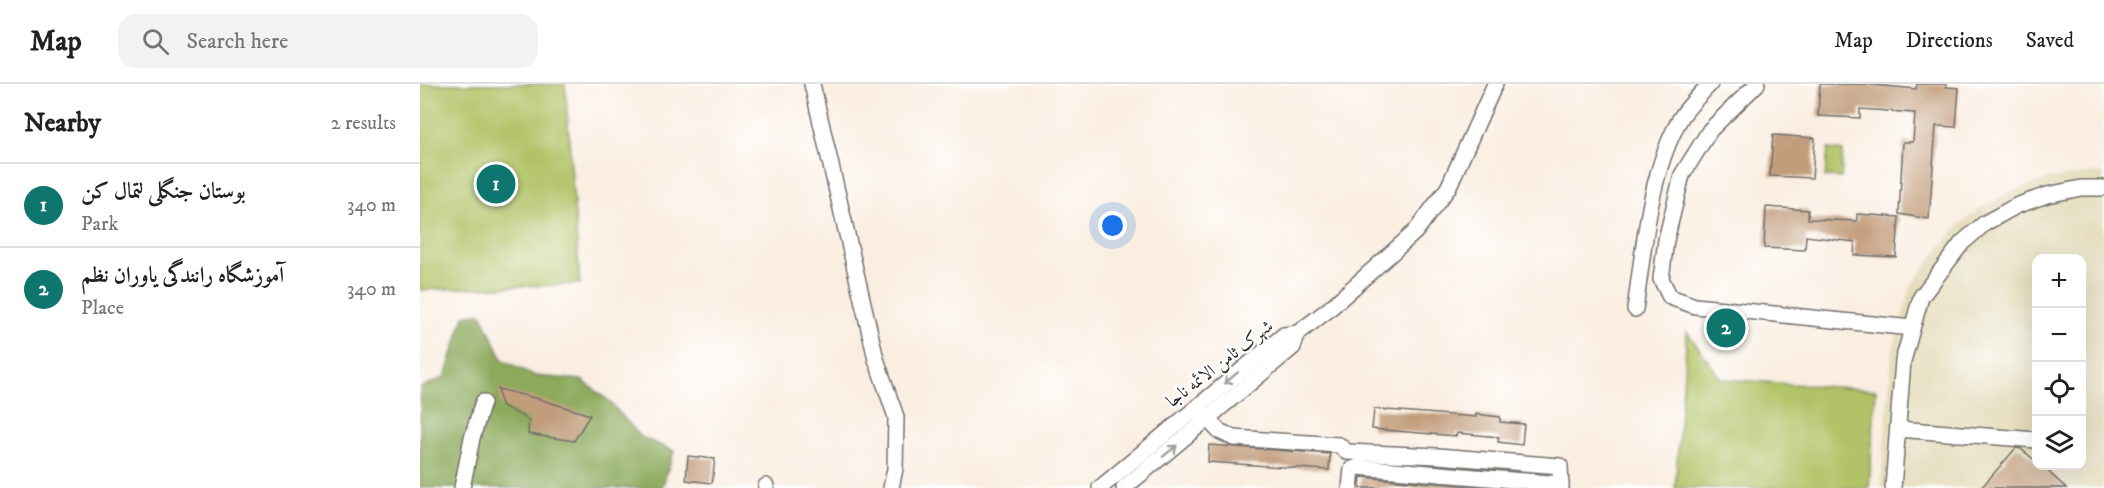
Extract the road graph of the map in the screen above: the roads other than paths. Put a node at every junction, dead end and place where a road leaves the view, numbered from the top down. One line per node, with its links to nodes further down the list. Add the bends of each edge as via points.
1 (812, 84): 16 (street, via 876,359 896,417)
2 (1495, 84): 8 (street, via 1448,188 1415,232)
3 (1710, 84): 6 (street, via 1681,117 1663,155)
4 (1757, 84): 7 (street, via 1710,130 1682,175 1661,279 1670,297 1695,306)
5 (2104, 188): 7 (street, via 2047,195 1985,223 1962,243 1921,297)
6 (1635, 309)
7 (1912, 328): 12 (street, via 1903,361)
8 (1298, 333): 10 (street, شهرک ثامن الائمه ناجا, one-way to 10, via 1284,335); 11 (street, شهرک ثامن الائمه ناجا, via 1293,347)
9 (483, 402): 15 (street)
10 (1196, 407): 11 (street); 17 (street, شهرک ثامن الائمه ناجا)
11 (1208, 419): 14 (street, via 1219,431 1234,438 1339,445 1347,452 1560,466); 18 (street, شهرک ثامن الائمه ناجا, one-way to 11)
12 (1898, 429): 13 (street); 20 (street)
13 (2032, 440)
14 (1561, 486): 19 (street, via 1358,467 1352,469)
15 (462, 488)
16 (891, 488)
17 (1100, 488)
18 (1124, 488)
19 (1350, 488)
20 (1893, 488)

